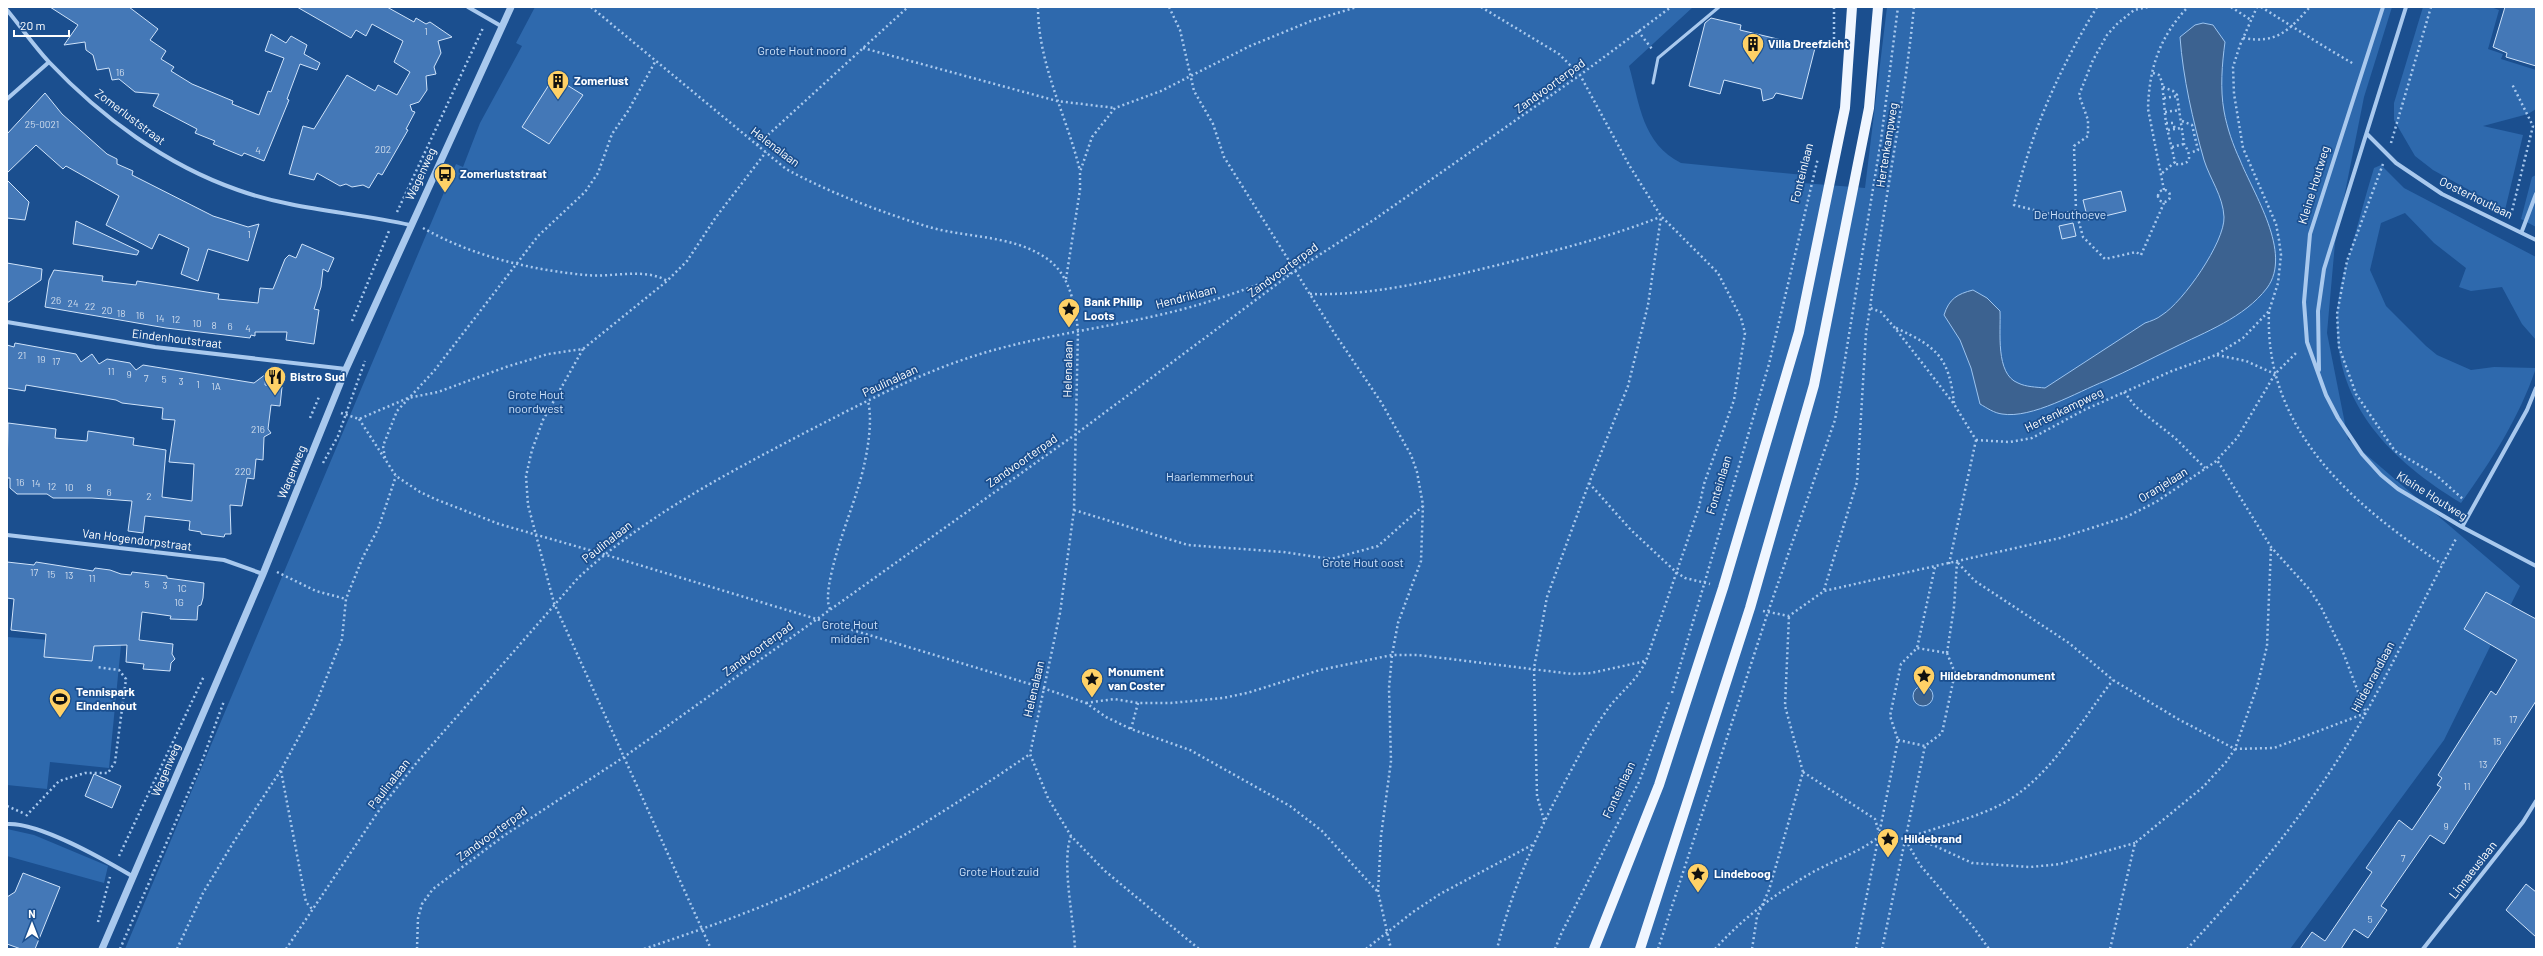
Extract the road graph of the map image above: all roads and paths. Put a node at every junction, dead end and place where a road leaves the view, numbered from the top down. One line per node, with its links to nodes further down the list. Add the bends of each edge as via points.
1 (468, 7): 26 (street)
2 (511, 7): 28 (street, Wagenweg)
3 (591, 7): 36 (path, Helenalaan)
4 (908, 7): 33 (path)
5 (1038, 7): 47 (path, via 1041,45)
6 (1169, 7): 39 (path, via 1180,30)
7 (1357, 7): 39 (path, via 1311,21 1250,46)
8 (1481, 7): 40 (path, via 1559,54)
9 (1671, 7): 30 (path, Zandvoorterpad)
10 (1719, 7): 34 (lane)
11 (1834, 7): 32 (path)
12 (1852, 7): 186 (main road, via 1845,108 1799,332 1723,588 1659,785)
13 (1878, 7): 133 (main road, via 1869,108 1814,385)
14 (1914, 7): 85 (path, Hertenkampweg, via 1908,70 1877,250)
15 (2097, 7): 72 (path, via 2054,84 2028,152 2014,205 2054,216)
16 (2148, 7): 72 (path, via 2134,10 2117,24 2108,35 2083,81 2079,96 2088,120 2088,136 2074,146)
17 (2188, 7): 38 (path, via 2166,33)
18 (2231, 7): 27 (path)
19 (2257, 7): 27 (path, Hertenkampweg)
20 (2261, 7): 29 (path)
21 (2310, 7): 29 (path)
22 (2383, 7): 37 (street, Kleine Houtweg)
23 (2406, 7): 58 (street, Kleine Houtweg)
24 (2431, 7): 64 (path)
25 (7, 10): 35 (street, Zomerluststraat)
26 (487, 18): 28 (street); 74 (path, Wagenweg)
27 (2251, 20): 31 (path, Hertenkampweg)
28 (501, 26): 75 (street, Wagenweg)
29 (2293, 26): 31 (path, via 2279,35 2261,41); 37 (path, via 2309,39)
30 (1638, 31): 34 (path); 40 (path, Zandvoorterpad)
31 (2243, 38): 86 (path, Hertenkampweg, via 2233,67 2236,119 2243,148 2276,224 2281,255 2278,283)
32 (1834, 44)
33 (864, 48): 47 (path); 60 (path)
34 (1658, 58): 41 (lane)
35 (49, 62): 46 (street); 74 (street, Zomerluststraat, via 110,117 145,144 192,171 238,190 309,209)
36 (655, 62): 60 (path, Helenalaan); 80 (path, via 612,134 598,173 585,192 538,236)
37 (2361, 69): 91 (street, Kleine Houtweg, via 2310,234 2304,302)
38 (2153, 73): 43 (path, via 2159,75); 68 (path, via 2148,109)
39 (1192, 75): 48 (path); 81 (path, via 1194,91 1213,124 1224,157)
40 (1580, 75): 73 (path, via 1603,120); 81 (path, Zandvoorterpad, via 1375,219)
41 (1653, 83)
42 (2512, 84): 54 (path)
43 (2163, 87): 44 (path, via 2173,91); 45 (path)
44 (2177, 96): 45 (path); 49 (path)
45 (2164, 98): 50 (path)
46 (7, 99)
47 (1057, 101): 48 (path); 67 (path, via 1074,144)
48 (1115, 108): 67 (path, via 1092,137)
49 (2180, 110): 50 (path); 51 (path)
50 (2165, 112): 52 (path)
51 (2182, 121): 55 (path); 63 (path, via 2192,125 2198,150)
52 (2166, 123): 56 (path, via 2173,123); 57 (path)
53 (2536, 124): 54 (path)
54 (2533, 126): 76 (path)
55 (2182, 128): 56 (path); 59 (path)
56 (2175, 129): 57 (path)
57 (2168, 130): 61 (path)
58 (2367, 134): 64 (street, Oosterhoutlaan); 96 (street, Kleine Houtweg, via 2324,270 2318,311)
59 (2184, 144): 61 (path); 63 (path)
60 (757, 145): 62 (path, Helenalaan)
61 (2172, 147): 66 (path)
62 (766, 152): 82 (path, Helenalaan, via 786,169 810,182 881,210 930,227 1024,247 1047,258); 83 (path, via 716,217 687,261)
63 (2190, 153): 66 (path, via 2186,162 2181,165)
64 (2388, 154): 76 (street, Oosterhoutlaan, via 2396,163 2442,194); 114 (path, via 2347,261 2338,314 2339,348 2356,394 2395,452 2436,475)
65 (1819, 157): 129 (path, Fonteinlaan, via 1769,364)
66 (2174, 164): 68 (path)
67 (1080, 172): 82 (path, via 1080,190)
68 (2161, 174): 69 (path)
69 (2164, 190): 71 (path, via 2158,195); 71 (path, via 2171,196)
70 (2536, 194): 78 (street, Oosterhoutlaan)
71 (2164, 202): 72 (path, via 2142,255 2136,252 2105,259 2083,237)
72 (2076, 210)
73 (1661, 216): 84 (path, via 1615,235 1460,275 1341,295); 112 (path, via 1648,305 1628,386); 127 (path, via 1718,272 1741,318 1745,333 1734,400)
74 (393, 221): 75 (street, Zomerluststraat); 88 (path, Wagenweg)
75 (410, 225): 94 (street, Wagenweg)
76 (2508, 225): 78 (street, Oosterhoutlaan)
77 (423, 228): 80 (path, via 442,239)
78 (2522, 231): 79 (street, Oosterhoutlaan)
79 (2536, 240)
80 (516, 263): 83 (path, via 540,270 589,276 638,274); 100 (path, via 434,371)
81 (1296, 270): 84 (path); 90 (path, Hendriklaan, via 1187,308); 106 (path, Zandvoorterpad)
82 (1066, 280): 90 (path, Helenalaan, via 1075,306)
83 (667, 281): 92 (path)
84 (1310, 294): 113 (path, via 1381,402 1411,455)
85 (1870, 308): 89 (path, via 1881,312); 130 (path, Hertenkampweg, via 1856,482)
86 (2269, 311): 93 (path, Hertenkampweg, via 2242,338); 95 (path, via 2268,326)
87 (7, 322): 94 (street, Eindenhoutstraat, via 155,348)
88 (351, 323)
89 (1895, 328): 102 (path); 102 (path, via 1930,347 1940,356 1951,376)
90 (1078, 330): 101 (path, Paulinalaan, via 944,366); 106 (path, Helenalaan)
91 (2307, 342): 95 (path, Oranjelaan); 96 (street, Kleine Houtweg)
92 (584, 349): 100 (path, via 548,354 438,392); 118 (path, via 543,420 532,450 526,476)
93 (2216, 355): 95 (path, via 2246,361); 99 (path, Hertenkampweg)
94 (346, 369): 128 (street, Wagenweg)
95 (2275, 374): 109 (path, Oranjelaan, via 2237,438); 123 (path, via 2296,427 2309,448 2356,500 2402,538)
96 (2319, 374): 116 (street, Kleine Houtweg, via 2338,418 2362,454 2381,475 2398,489)
97 (2536, 388): 114 (street, via 2527,410)
98 (321, 392): 105 (path)
99 (2124, 392): 107 (path, Hertenkampweg, via 2057,423 2032,438 2010,442); 110 (path, via 2136,407 2176,438)
100 (408, 398): 104 (path); 108 (path, via 397,411 389,429 383,446)
101 (868, 401): 120 (path, Paulinalaan, via 717,479 657,516); 134 (path, via 870,410 866,454 858,490 834,564 828,592 827,604)
102 (1954, 404): 107 (path)
103 (346, 415): 104 (path)
104 (359, 419): 108 (path)
105 (308, 426)
106 (1076, 434): 115 (path, Helenalaan); 134 (path, Zandvoorterpad)
107 (1976, 440): 122 (path)
108 (385, 460): 111 (path)
109 (2217, 460): 110 (path, Oranjelaan); 119 (path, via 2247,504)
110 (2205, 468): 121 (path, Oranjelaan, via 2156,502 2126,516 2060,538)
111 (396, 476): 118 (path, via 420,492); 131 (path, via 378,530 362,557)
112 (1589, 483): 127 (path, via 1630,530); 142 (path, via 1547,597)
113 (1423, 505): 115 (path, via 1378,546 1331,559 1284,552 1188,545); 139 (path, via 1421,561 1398,623)
114 (2472, 507): 116 (street)
115 (1074, 510): 145 (path, Helenalaan, via 1060,613)
116 (2462, 527): 123 (path, Hildebrandlaan); 124 (street, Kleine Houtweg)
117 (7, 535): 128 (street, Van Hogendorpstraat, via 224,560)
118 (536, 536): 120 (path); 132 (path)
119 (2271, 547): 148 (path, via 2307,586 2321,607 2343,652); 152 (path, via 2267,646 2257,687)
120 (604, 554): 132 (path, Paulinalaan); 136 (path)
121 (1957, 562): 122 (path, Oranjelaan); 138 (path); 144 (path, via 1975,581 2069,643)
122 (1948, 564): 125 (path, Oranjelaan)
123 (2442, 564): 148 (path, Hildebrandlaan)
124 (2536, 566)
125 (1935, 567): 130 (path, Oranjelaan); 137 (path)
126 (276, 572): 131 (path, via 316,591)
127 (1676, 572): 129 (path); 140 (path)
128 (263, 574): 167 (street, Wagenweg)
129 (1704, 583): 185 (path, Fonteinlaan, via 1671,698 1639,782)
130 (1824, 591): 135 (path)
131 (346, 599): 155 (path, via 344,628 339,649 313,711)
132 (554, 603): 154 (path); 170 (path, Paulinalaan, via 418,760 380,809)
133 (1750, 608): 135 (path); 187 (main road)
134 (830, 609): 136 (path, Zandvoorterpad)
135 (1789, 616): 156 (path, via 1785,706)
136 (817, 618): 145 (path); 154 (path, Zandvoorterpad)
137 (1917, 648): 138 (path); 150 (path, via 1901,664 1890,716)
138 (1947, 653): 151 (path, via 1955,673 1942,733)
139 (1392, 655): 142 (path, via 1418,655); 147 (path, via 1320,670 1247,693 1171,703); 168 (path, via 1389,688 1391,762 1380,836)
140 (1646, 661): 142 (path, via 1591,673 1572,674); 158 (path, via 1638,677 1605,712)
141 (96, 667): 159 (path, via 119,670 126,679 115,762 108,773 85,773 59,781)
142 (1534, 668): 158 (path, via 1537,796)
143 (207, 669): 166 (path, Wagenweg, via 124,847)
144 (2113, 680): 152 (path, via 2178,719); 163 (path, via 2048,766 2019,793 1985,811)
145 (1043, 688): 146 (path); 153 (path, Helenalaan)
146 (1086, 703): 147 (path, via 1114,699); 149 (path, via 1106,717)
147 (1138, 703): 149 (path)
148 (2366, 713): 152 (path, via 2274,748); 194 (path, Hildebrandlaan, via 2301,813 2237,894)
149 (1131, 729): 168 (path, via 1190,750 1290,806 1322,831)
150 (1898, 740): 151 (path); 162 (path)
151 (1925, 746): 163 (path)
152 (2235, 748): 164 (path, via 2203,787)
153 (1030, 754): 161 (path, via 1048,798); 172 (path, via 917,828 833,874 787,896)
154 (624, 756): 172 (path); 177 (path, Zandvoorterpad, via 504,835 433,889 422,904 418,918)
155 (281, 770): 170 (path, via 306,902); 175 (path, via 203,894)
156 (1803, 772): 162 (path, via 1875,819); 169 (path)
157 (2536, 801): 195 (street, Linnaeuslaan, via 2523,822)
158 (1544, 820): 165 (path)
159 (19, 823): 160 (street); 166 (street, via 63,840)
160 (7, 824)
161 (1071, 836): 180 (path, via 1068,844 1068,865); 181 (path, via 1105,871)
162 (1880, 836): 163 (path); 169 (path, via 1869,845 1811,873); 190 (path)
163 (1905, 839): 164 (path, via 1933,845 1972,863 2030,867 2060,864); 191 (path); 192 (path, via 1920,865 1974,928)
164 (2135, 843): 193 (path)
165 (1532, 845): 173 (path, via 1440,894); 184 (path)
166 (113, 865): 167 (street); 171 (path, Wagenweg)
167 (132, 876): 174 (street, Wagenweg)
168 (1378, 892): 173 (path)
169 (1762, 904): 188 (path); 189 (path, via 1757,917)
170 (312, 909): 176 (path, Paulinalaan)
171 (96, 927)
172 (700, 930): 178 (path); 179 (path)
173 (1387, 933): 182 (path); 183 (path)
174 (102, 949)
175 (177, 949)
176 (286, 949)
177 (417, 949)
178 (644, 949)
179 (711, 949)
180 (1075, 949)
181 (1198, 949)
182 (1366, 949)
183 (1391, 949)
184 (1497, 949)
185 (1555, 949)
186 (1594, 949)
187 (1640, 949)
188 (1715, 949)
189 (1752, 949)
190 (1856, 949)
191 (1882, 949)
192 (1988, 949)
193 (2110, 949)
194 (2187, 949)
195 (2423, 949)

